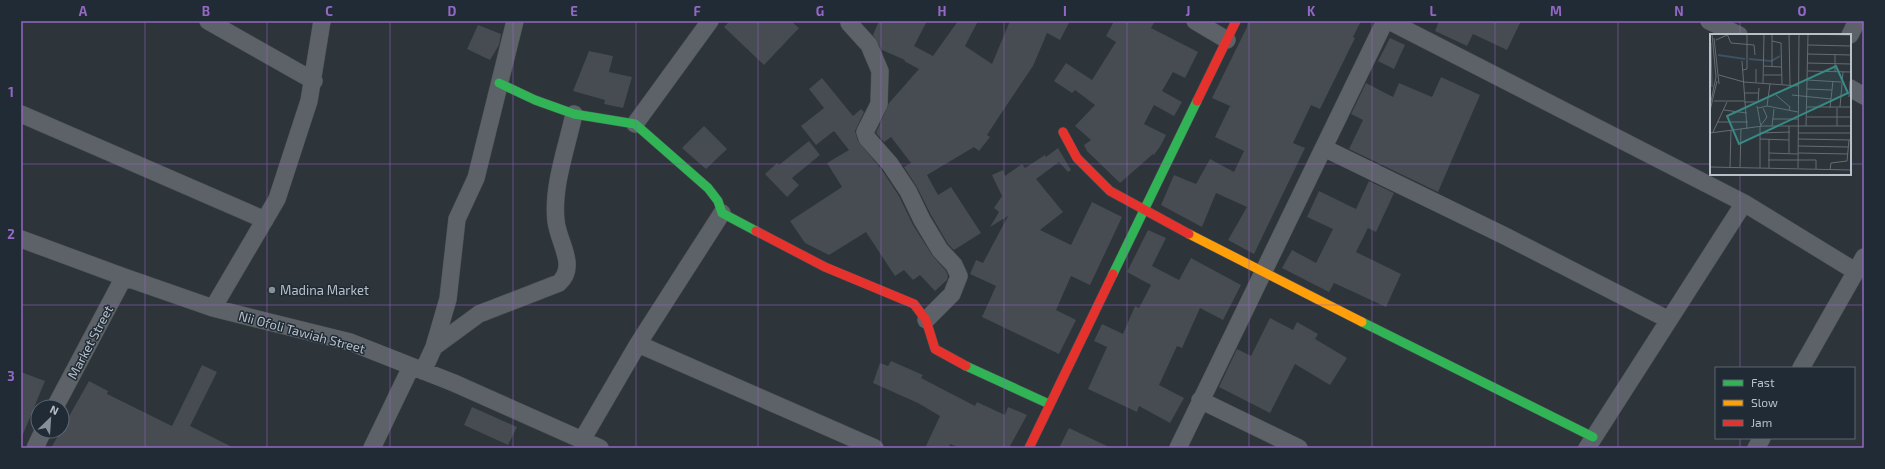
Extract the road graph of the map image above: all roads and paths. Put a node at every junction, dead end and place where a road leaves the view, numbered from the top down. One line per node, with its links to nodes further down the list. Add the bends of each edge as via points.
1 (208, 21): 15 (street)
2 (322, 21): 15 (street)
3 (515, 21): 16 (street)
4 (710, 21): 21 (street)
5 (1195, 21): 14 (street)
6 (1236, 21): 14 (street)
7 (1385, 21): 23 (street)
8 (1389, 21): 24 (street)
9 (1709, 21): 12 (street)
10 (1857, 21): 13 (street)
11 (849, 23): 34 (street, via 869,45 880,71 879,104 865,132 867,138 877,147 901,180 936,244 954,265 959,276 952,294)
12 (1737, 34)
13 (1850, 34)
14 (1227, 40): 25 (street)
15 (314, 81): 27 (street, via 277,199)
16 (499, 82): 20 (street, via 535,100); 37 (street, via 476,178 457,218 448,299)
17 (1851, 89): 18 (street)
18 (1864, 96)
19 (21, 114): 27 (street)
20 (574, 114): 21 (street); 37 (street, via 555,206 556,223 567,260 568,271 565,278 559,283 479,314)
21 (635, 124): 26 (street, via 708,188 718,201)
22 (1063, 132): 25 (street, via 1077,158 1094,176 1110,191)
23 (1324, 148): 31 (street); 35 (street, via 1505,236)
24 (1744, 203): 30 (street); 35 (street)
25 (1143, 210): 31 (street); 42 (street)
26 (722, 213): 34 (street, via 824,267 914,304); 36 (street)
27 (264, 220): 33 (street)
28 (21, 239): 32 (street, Nii Ofoli Tawiah Street)
29 (1864, 257): 30 (street)
30 (1855, 271): 38 (street)
31 (1262, 272): 41 (street); 45 (street)
32 (124, 277): 33 (street, Nii Ofoli Tawiah Street); 40 (street, Market Street)
33 (213, 308): 39 (street, Nii Ofoli Tawiah Street, via 350,342)
34 (926, 320): 42 (street, via 935,349 949,358)
35 (1669, 320): 45 (street)
36 (638, 344): 44 (street); 48 (street)
37 (434, 347): 39 (street)
38 (1802, 367)
39 (417, 369): 44 (street, Nii Ofoli Tawiah Street); 46 (street)
40 (59, 399)
41 (1200, 400): 50 (street); 51 (street)
42 (1049, 404): 49 (street)
43 (1761, 439): 52 (street)
44 (582, 440): 47 (street, Nii Ofoli Tawiah Street)
45 (1590, 442)
46 (372, 448)
47 (600, 448)
48 (875, 448)
49 (1029, 448)
50 (1178, 448)
51 (1299, 448)
52 (1756, 448)

